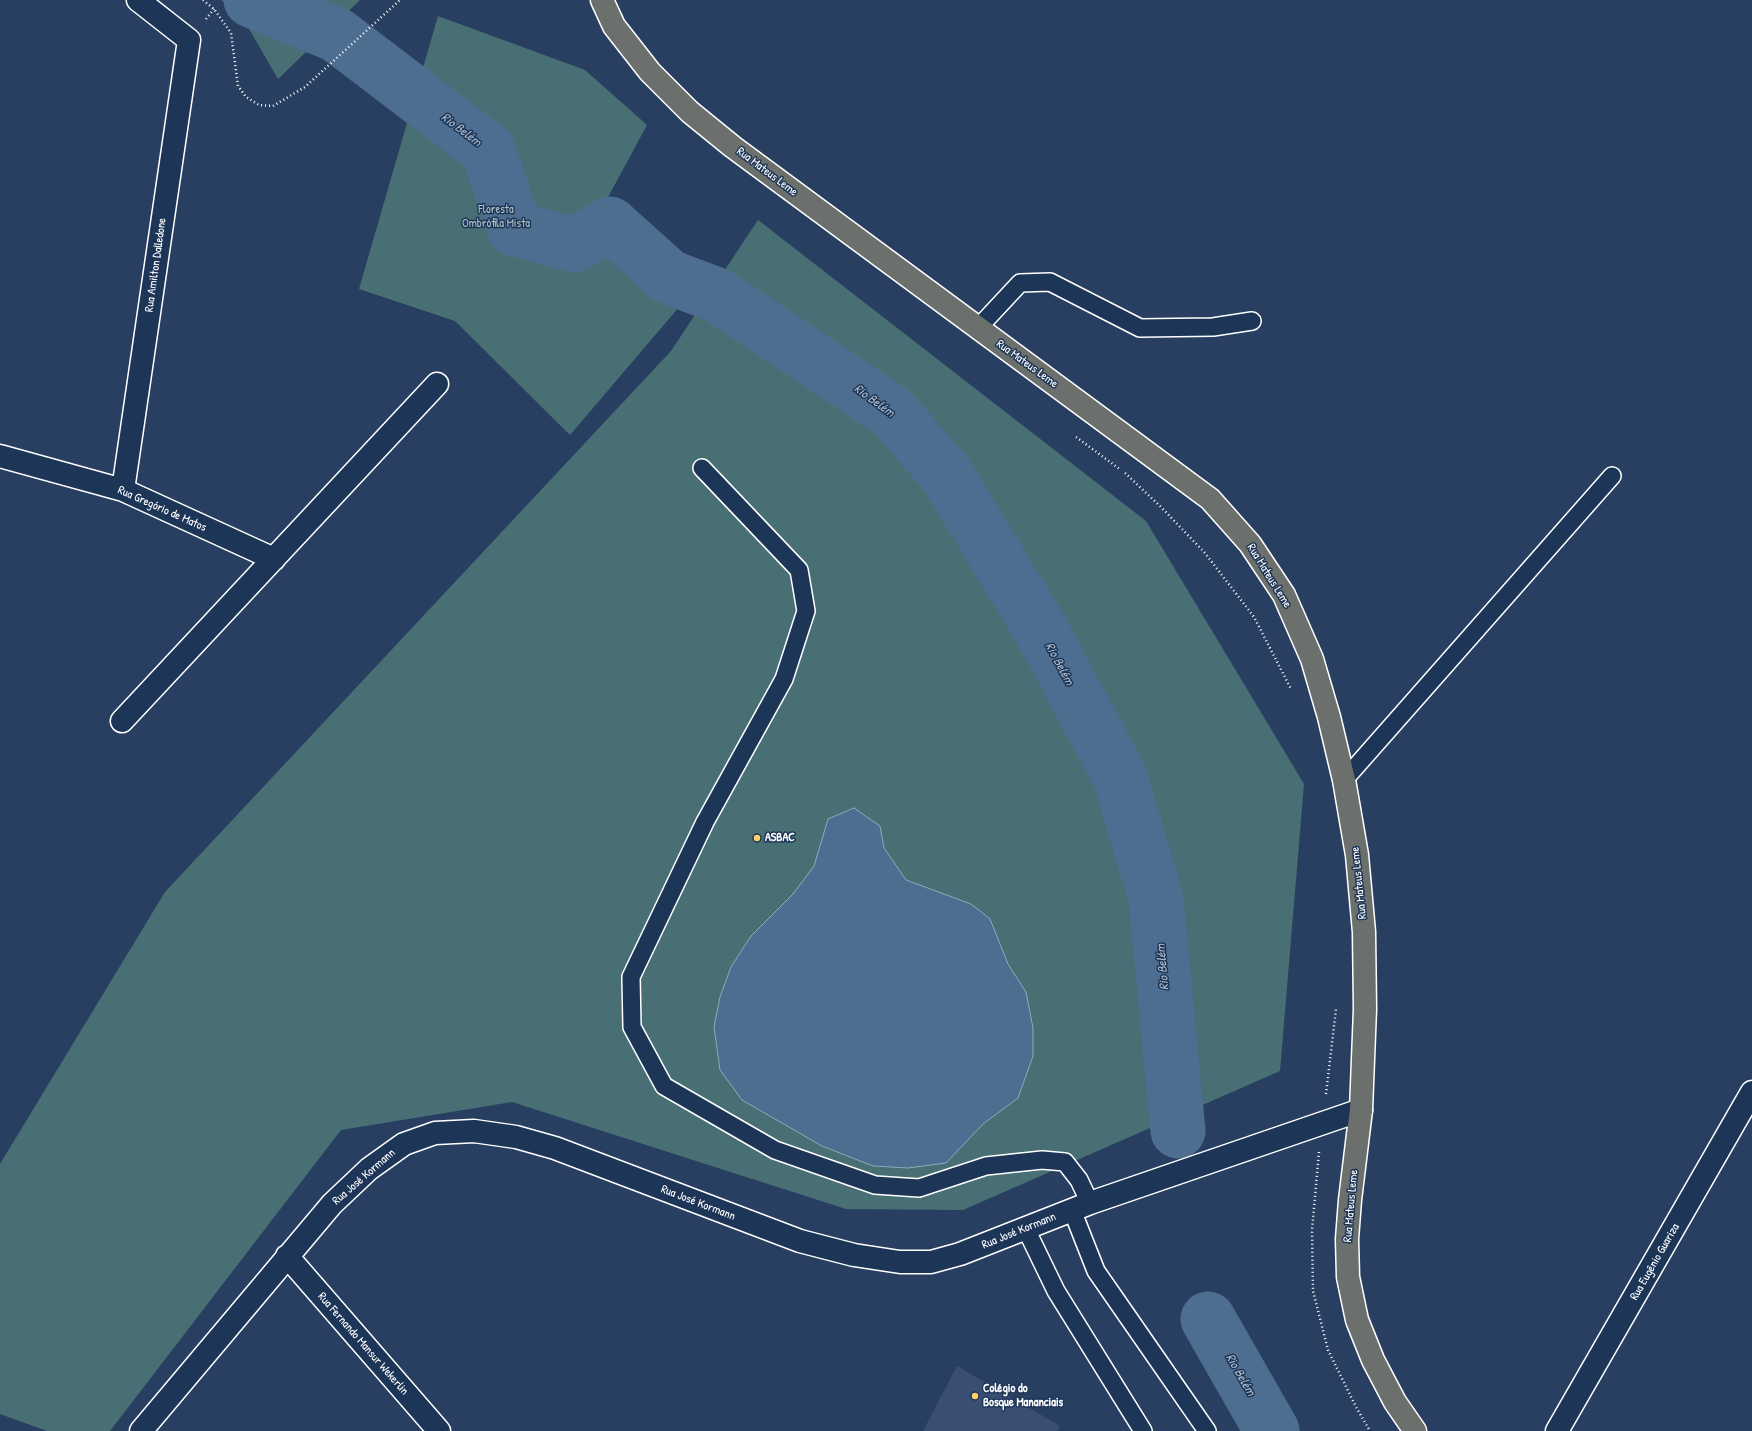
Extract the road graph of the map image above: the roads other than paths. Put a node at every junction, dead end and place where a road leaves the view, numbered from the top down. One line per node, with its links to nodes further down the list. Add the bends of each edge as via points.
1 (138, 0): 9 (street, Rua Amilton Dalledone, via 189,40)
2 (602, 0): 4 (main road, Rua Mateus Leme, via 614,26 646,66 690,112 733,147)
3 (1252, 321): 4 (lane, via 1213,327 1140,328 1050,282 1020,283)
4 (978, 328): 12 (main road, Rua Mateus Leme, via 1210,499 1250,544 1284,595 1312,659)
5 (437, 384): 10 (street)
6 (0, 456): 9 (street, Rua Gregório de Matos)
7 (702, 468): 15 (lane, via 799,570 806,611 784,679 705,822 631,977 632,1027 664,1086 775,1150 875,1185 919,1188 986,1166 1042,1160 1065,1162 1079,1180)
8 (1612, 476): 12 (lane)
9 (123, 490): 10 (street, Rua Gregório de Matos)
10 (274, 559): 11 (street)
11 (122, 721)
12 (1344, 780): 14 (main road, Rua Mateus Leme, via 1358,855 1364,932 1365,1009)
13 (1752, 1092): 23 (street, Rua Eugênio Guariza)
14 (1361, 1110): 15 (street, Rua José Kormann); 22 (main road, Rua Mateus Leme, via 1350,1200 1348,1277 1357,1320 1373,1360 1395,1402)
15 (1081, 1206): 16 (street, Rua José Kormann); 21 (lane, via 1096,1271)
16 (1026, 1229): 17 (street, Rua José Kormann, via 960,1254 930,1262 900,1262 854,1255 800,1241 555,1148 516,1136 474,1131 436,1133 404,1144 369,1169 332,1204); 20 (lane, via 1056,1290)
17 (287, 1256): 18 (street, Rua José Kormann); 19 (street, Rua Fernando Mansur Wekerlin)
18 (141, 1431)
19 (439, 1431)
20 (1143, 1431)
21 (1207, 1431)
22 (1415, 1431)
23 (1557, 1431)

